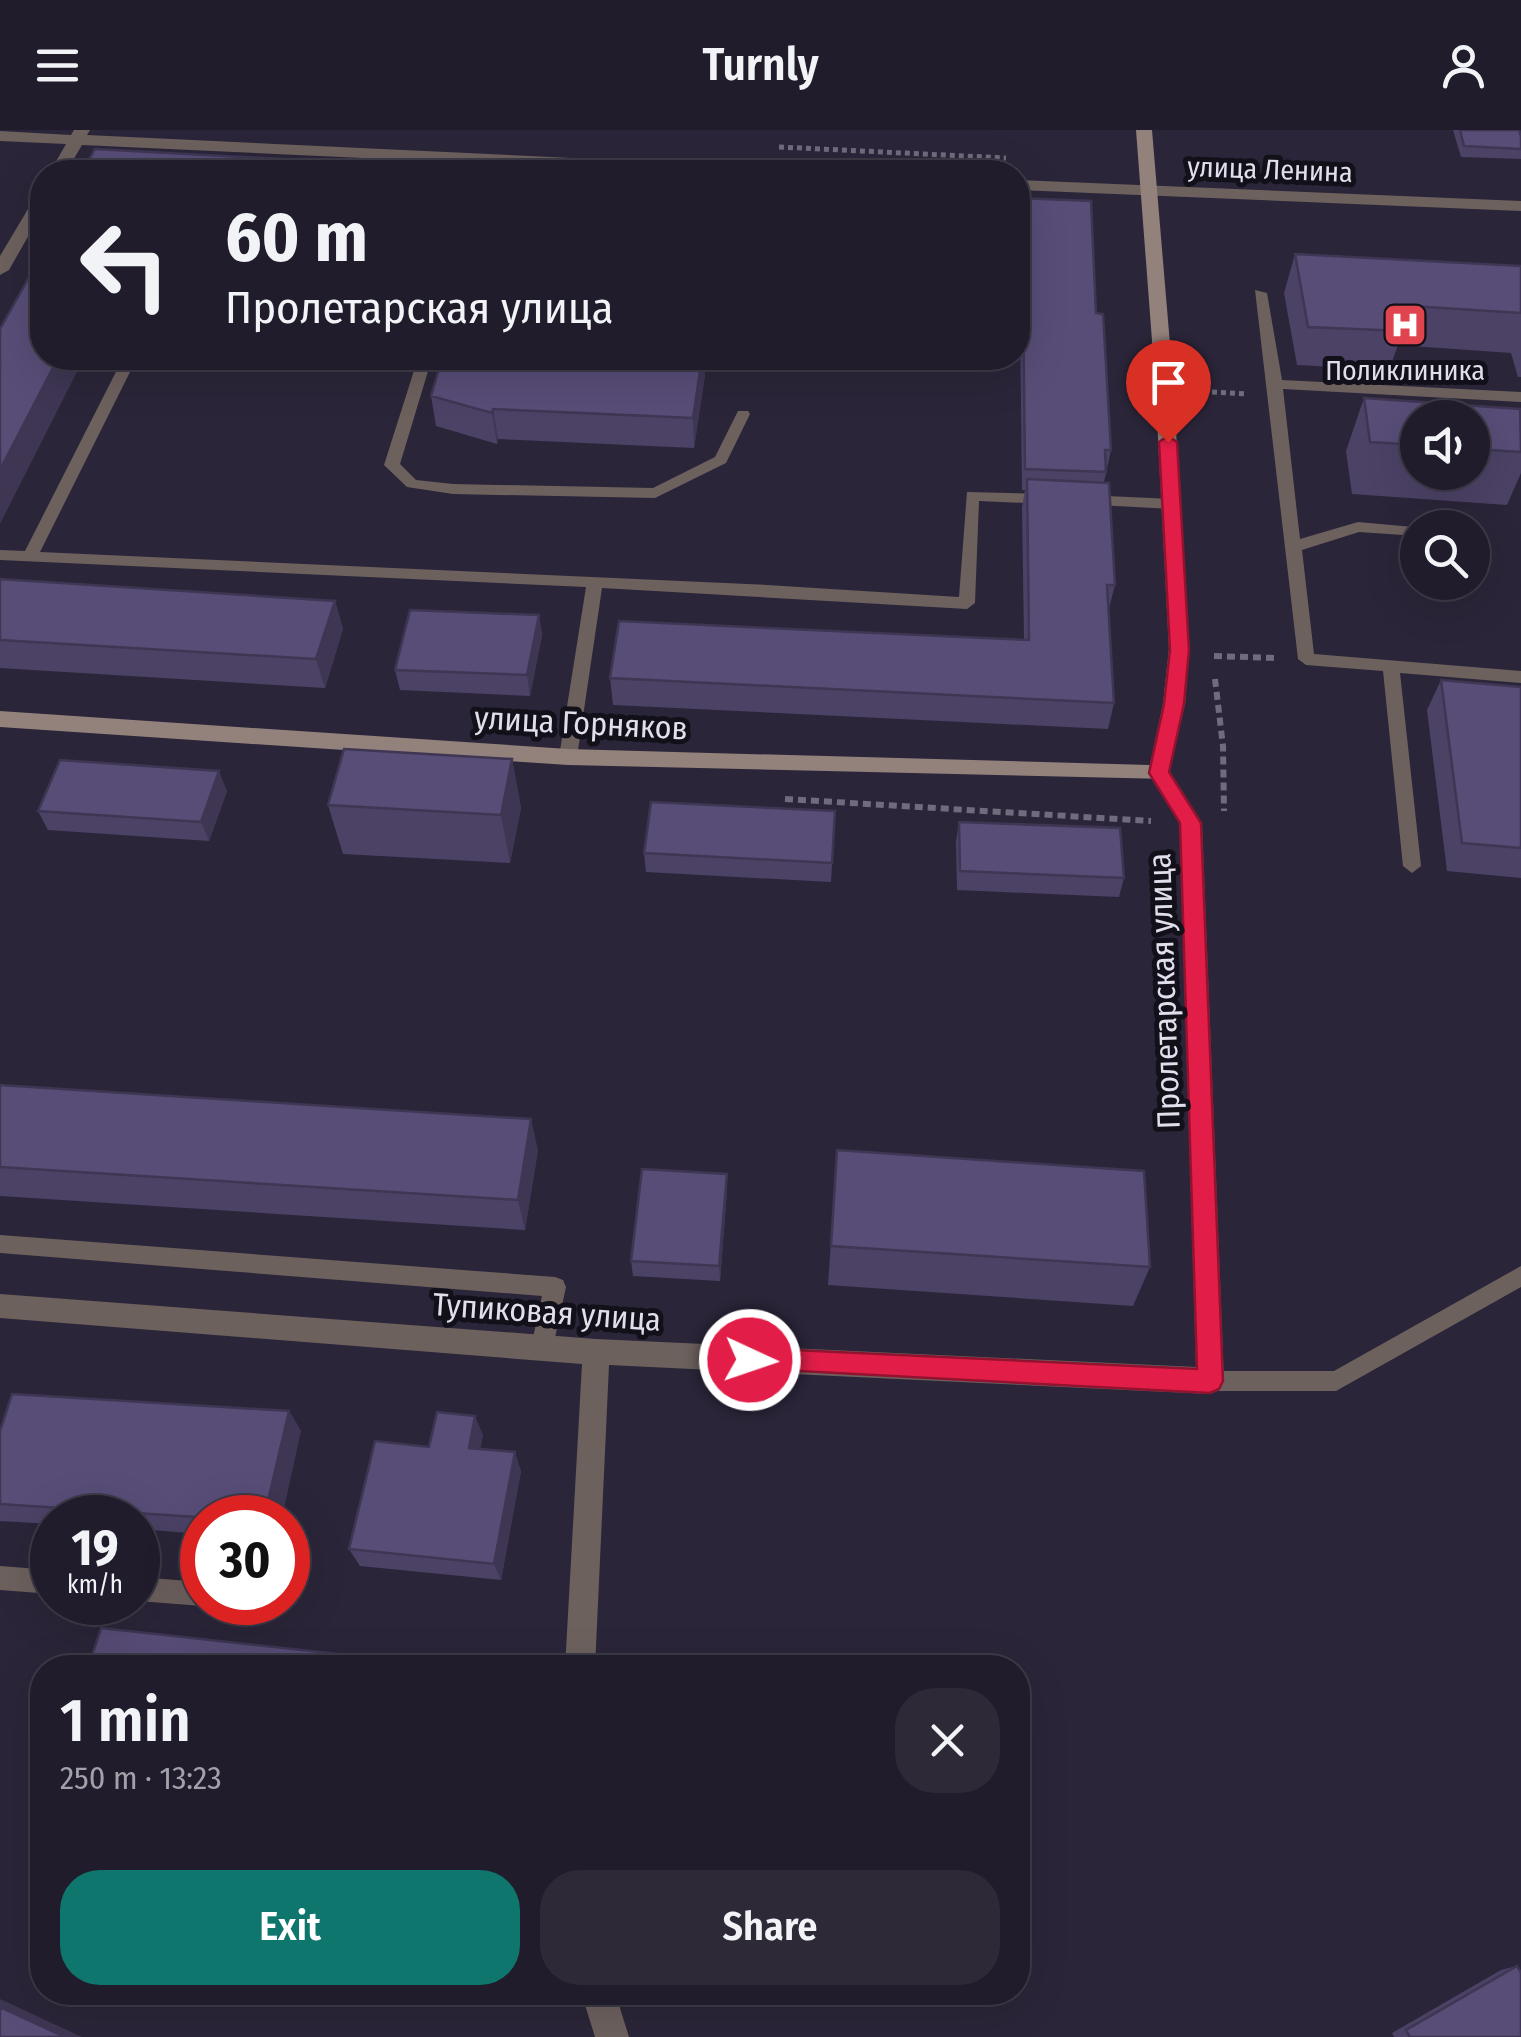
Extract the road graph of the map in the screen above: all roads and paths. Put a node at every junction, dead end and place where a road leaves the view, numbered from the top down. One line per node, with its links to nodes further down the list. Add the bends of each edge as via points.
1 (1144, 130): 7 (main road)
2 (79, 135): 3 (street); 4 (street); 5 (street)
3 (0, 136)
4 (65, 160)
5 (375, 160)
6 (1030, 186): 7 (street, улица Ленина)
7 (1146, 192): 8 (street, улица Ленина); 20 (main road)
8 (1521, 206)
9 (30, 219): 10 (street)
10 (0, 270)
11 (1260, 293): 15 (lane)
12 (124, 370): 24 (lane)
13 (421, 370): 19 (lane, via 392,465 412,484 452,490 655,494 721,460)
14 (1192, 372): 16 (path)
15 (1276, 390): 16 (path); 17 (lane); 22 (lane)
16 (1193, 391): 18 (path)
17 (1521, 397)
18 (1194, 409)
19 (743, 414)
20 (1172, 504): 25 (lane, via 972,496 967,603); 33 (main road, via 1180,650)
21 (1400, 531): 22 (lane, via 1358,528)
22 (1293, 547): 28 (lane)
23 (0, 555): 24 (lane)
24 (30, 556): 25 (lane)
25 (595, 582): 32 (lane)
26 (1213, 637): 27 (path)
27 (1214, 656): 28 (path); 35 (path, via 1224,825)
28 (1306, 659): 29 (lane)
29 (1391, 666): 30 (lane); 36 (lane)
30 (1521, 677)
31 (0, 719): 32 (main road, улица Горняков)
32 (568, 758): 33 (main road, улица Горняков)
33 (1159, 773): 35 (street, Пролетарская улица)
34 (778, 798): 35 (path)
35 (1190, 823): 42 (street, Пролетарская улица)
36 (1412, 866)
37 (0, 1244): 40 (lane, via 555,1287)
38 (1521, 1276): 42 (lane, via 1336,1381)
39 (0, 1306): 40 (street, Тупиковая улица)
40 (542, 1347): 41 (street, Тупиковая улица)
41 (596, 1352): 42 (street, Тупиковая улица); 45 (street)
42 (1210, 1381)
43 (0, 1578): 44 (lane)
44 (30, 1580)
45 (581, 1655)
46 (602, 2005): 47 (street)
47 (612, 2037)

